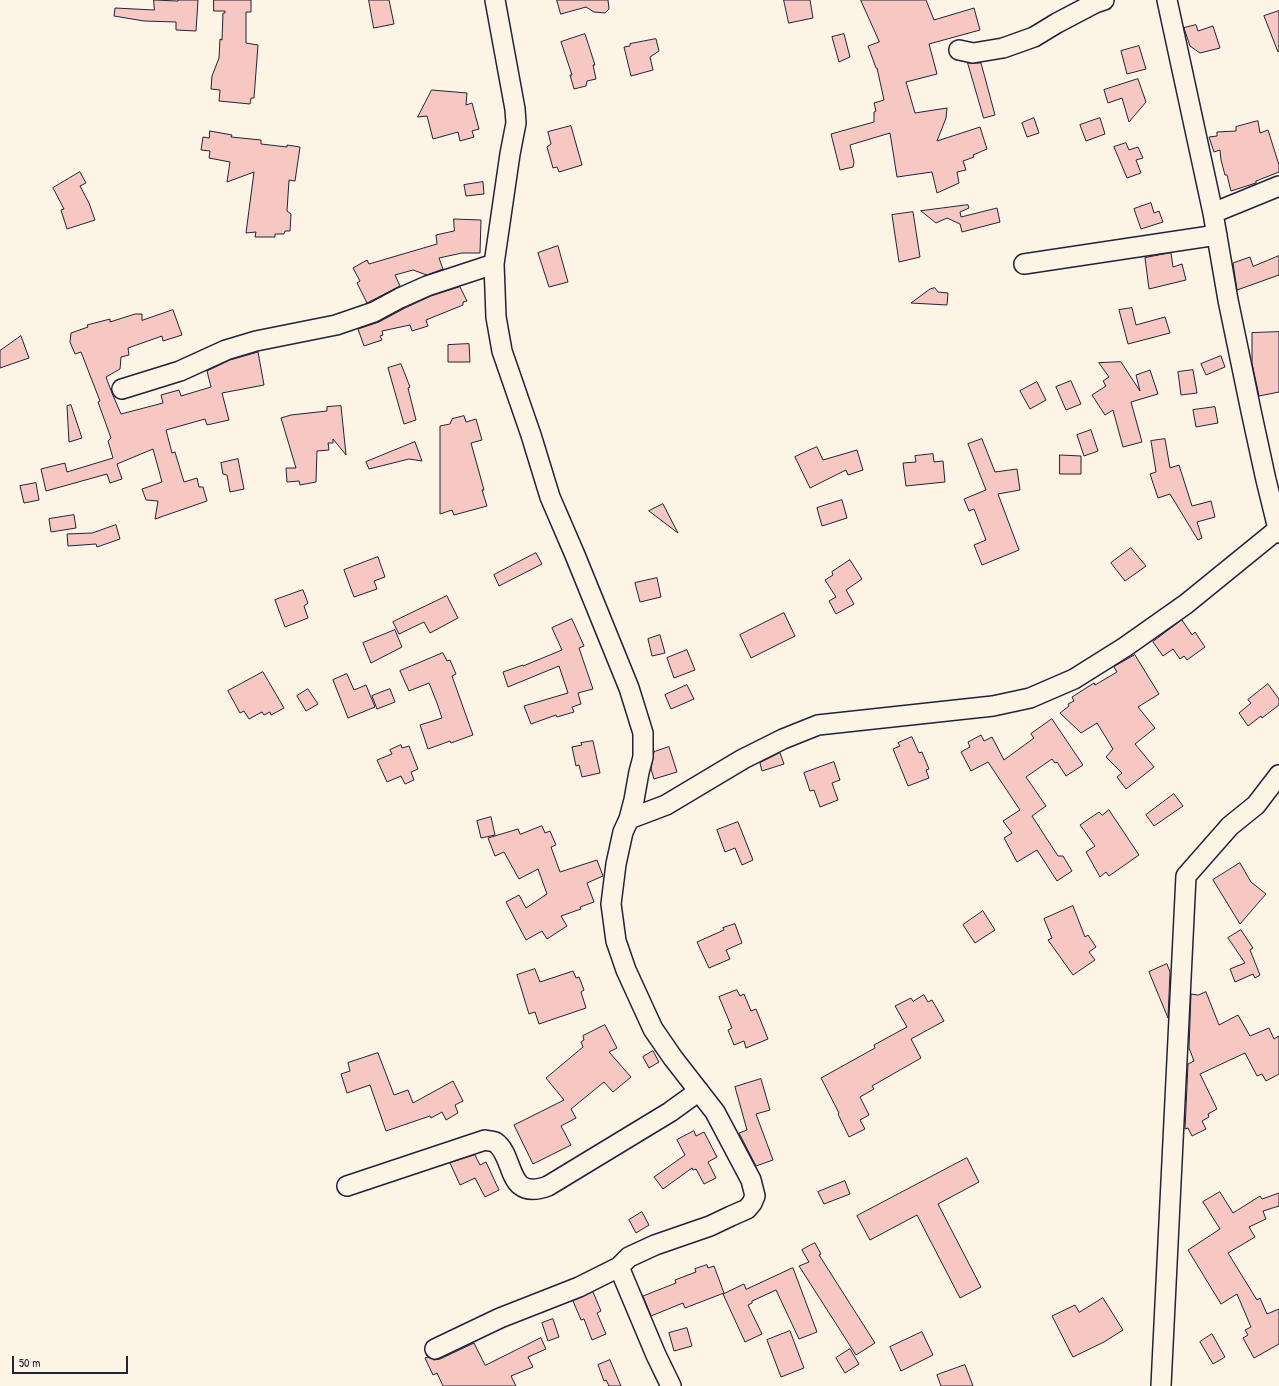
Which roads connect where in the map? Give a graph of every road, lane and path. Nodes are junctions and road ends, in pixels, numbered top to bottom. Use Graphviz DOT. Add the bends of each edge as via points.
graph roads {
  1 [pos="495,0"];
  2 [pos="1104,0"];
  3 [pos="1167,0"];
  4 [pos="959,50"];
  5 [pos="1279,186"];
  6 [pos="1213,213"];
  7 [pos="1217,235"];
  8 [pos="494,264"];
  9 [pos="1024,264"];
  10 [pos="122,389"];
  11 [pos="1278,531"];
  12 [pos="1279,776"];
  13 [pos="629,819"];
  14 [pos="699,1091"];
  15 [pos="347,1186"];
  16 [pos="619,1267"];
  17 [pos="435,1349"];
  18 [pos="671,1386"];
  19 [pos="1161,1386"];
  1 -- 8 [label="street" via="516,109 516,122"];
  2 -- 4 [label="street" via="1034,37 1003,48 974,53"];
  3 -- 6 [label="street"];
  5 -- 6 [label="street"];
  6 -- 7 [label="street"];
  7 -- 9 [label="street"];
  7 -- 11 [label="street" via="1251,411"];
  8 -- 10 [label="street" via="427,286 374,312 336,325 256,341 226,350 180,371"];
  8 -- 13 [label="street" via="496,317 502,351 550,497 626,682 643,733 643,757"];
  11 -- 13 [label="street" via="1186,604 1125,647 1074,678 1030,698 993,706 818,726 783,739 743,759 666,806"];
  12 -- 19 [label="street" via="1256,805 1230,826 1186,876"];
  13 -- 14 [label="street" via="616,864 611,904 616,940 626,970 653,1029"];
  14 -- 15 [label="street" via="670,1112 538,1190 518,1184 502,1151 494,1142 485,1140"];
  14 -- 16 [label="street" via="715,1112 751,1180 755,1196 752,1203 747,1209 710,1226 629,1257"];
  16 -- 17 [label="street"];
  16 -- 18 [label="street"];
}
